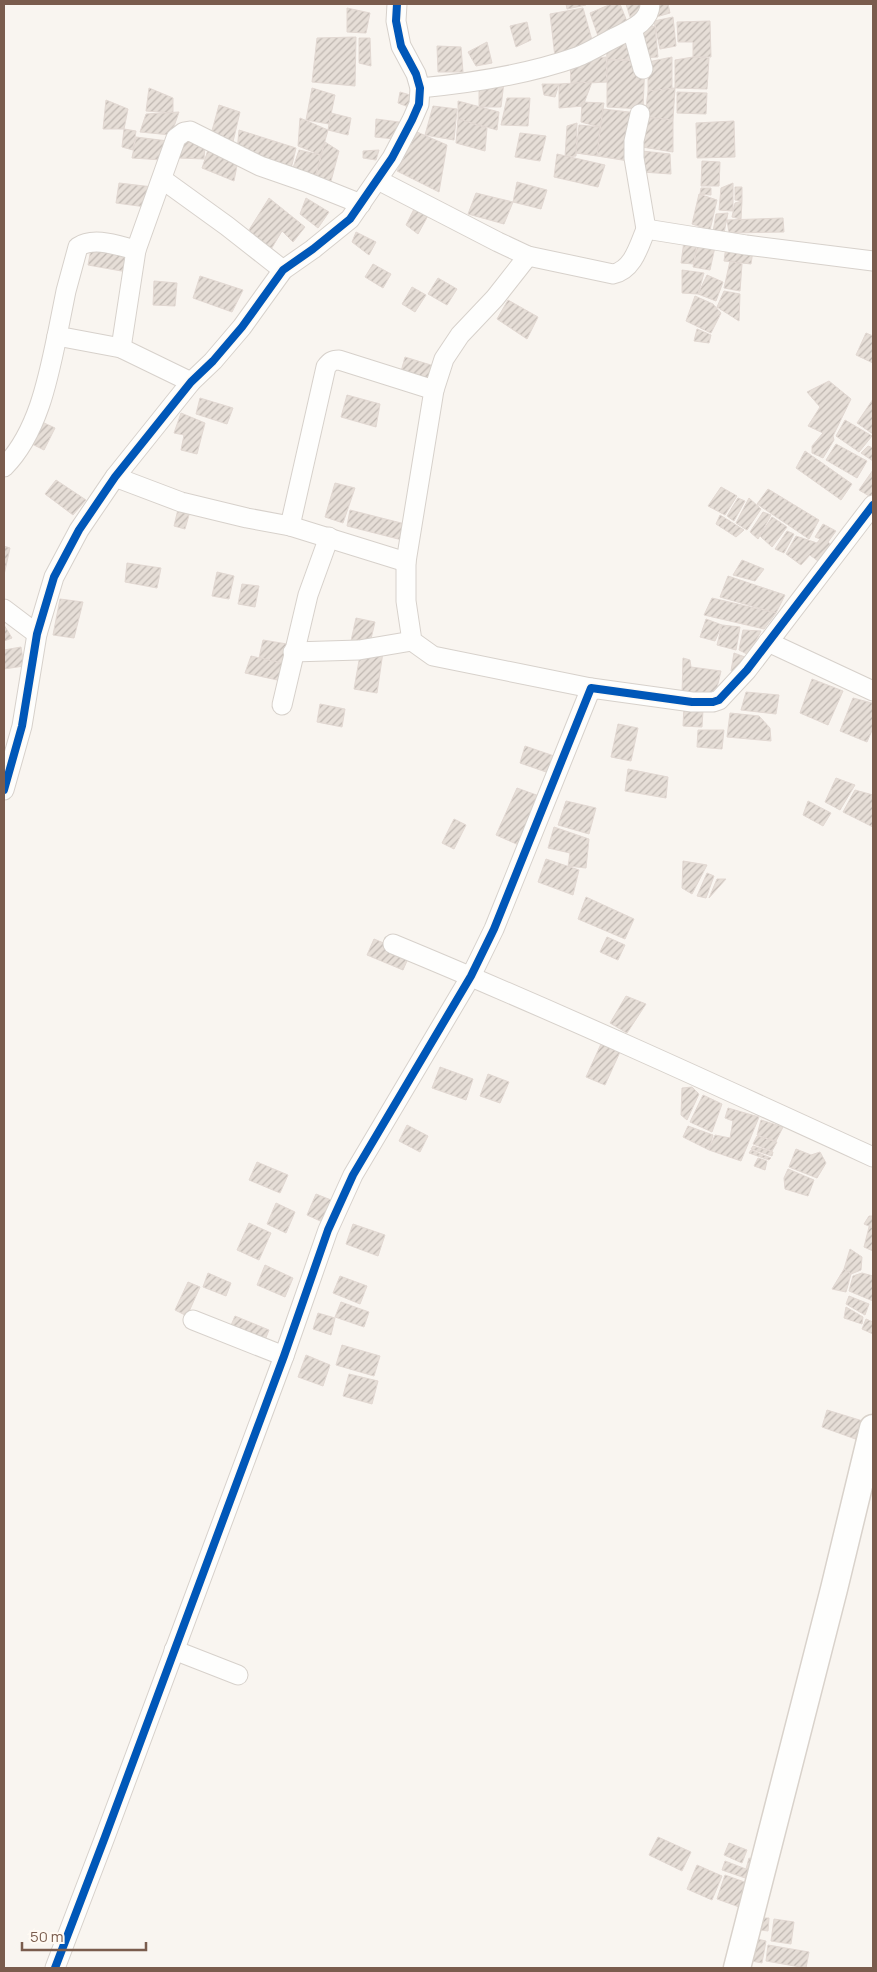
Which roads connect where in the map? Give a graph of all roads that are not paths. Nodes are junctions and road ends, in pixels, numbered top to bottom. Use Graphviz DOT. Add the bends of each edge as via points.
graph roads {
  1 [pos="397,4"];
  2 [pos="650,4"];
  3 [pos="632,29"];
  4 [pos="643,69"];
  5 [pos="420,88"];
  6 [pos="640,114"];
  7 [pos="162,179"];
  8 [pos="378,180"];
  9 [pos="361,204"];
  10 [pos="646,228"];
  11 [pos="136,250"];
  12 [pos="528,256"];
  13 [pos="873,261"];
  14 [pos="283,270"];
  15 [pos="58,336"];
  16 [pos="121,348"];
  17 [pos="191,382"];
  18 [pos="434,390"];
  19 [pos="4,467"];
  20 [pos="115,476"];
  21 [pos="873,504"];
  22 [pos="290,526"];
  23 [pos="329,537"];
  24 [pos="406,562"];
  25 [pos="4,609"];
  26 [pos="37,634"];
  27 [pos="412,641"];
  28 [pos="768,642"];
  29 [pos="293,652"];
  30 [pos="591,688"];
  31 [pos="873,691"];
  32 [pos="282,705"];
  33 [pos="4,790"];
  34 [pos="393,944"];
  35 [pos="471,976"];
  36 [pos="873,1157"];
  37 [pos="193,1320"];
  38 [pos="284,1356"];
  39 [pos="873,1428"];
  40 [pos="174,1650"];
  41 [pos="238,1675"];
  42 [pos="55,1968"];
  43 [pos="737,1968"];
  1 -- 5 [label="street" via="396,21 401,46"];
  2 -- 3 [label="street" via="646,19"];
  3 -- 4 [label="street"];
  3 -- 5 [label="street" via="578,56 521,74"];
  5 -- 8 [label="street" via="415,115"];
  6 -- 10 [label="street" via="634,158"];
  7 -- 9 [label="street" via="176,138 190,131 260,166"];
  7 -- 11 [label="street"];
  7 -- 14 [label="street"];
  8 -- 9 [label="street"];
  8 -- 12 [label="street"];
  9 -- 14 [label="street" via="337,230"];
  10 -- 12 [label="street" via="630,264 613,274"];
  10 -- 13 [label="street"];
  11 -- 15 [label="street" via="104,243 84,243 78,247"];
  11 -- 16 [label="street"];
  12 -- 18 [label="street" via="460,335 444,359"];
  14 -- 17 [label="street" via="242,327 213,362"];
  15 -- 16 [label="street"];
  15 -- 19 [label="street" via="47,383 30,425 14,456"];
  16 -- 17 [label="street"];
  17 -- 20 [label="street"];
  18 -- 22 [label="street" via="339,360 330,363 326,368"];
  18 -- 24 [label="street"];
  20 -- 22 [label="street" via="181,502"];
  20 -- 26 [label="street" via="79,530 54,578"];
  21 -- 28 [label="street"];
  22 -- 23 [label="street"];
  23 -- 24 [label="street"];
  23 -- 29 [label="street" via="308,595"];
  24 -- 27 [label="street" via="406,601"];
  25 -- 26 [label="street"];
  26 -- 33 [label="street" via="22,726"];
  27 -- 29 [label="street" via="359,650"];
  27 -- 30 [label="street" via="433,656"];
  28 -- 30 [label="street" via="747,670 719,700 713,702"];
  28 -- 31 [label="street"];
  29 -- 32 [label="street"];
  30 -- 35 [label="street" via="494,929"];
  34 -- 35 [label="street"];
  35 -- 36 [label="street"];
  35 -- 38 [label="street" via="353,1175 328,1230"];
  37 -- 38 [label="street"];
  38 -- 40 [label="street"];
  39 -- 43 [label="street"];
  40 -- 41 [label="street"];
  40 -- 42 [label="street"];
}
